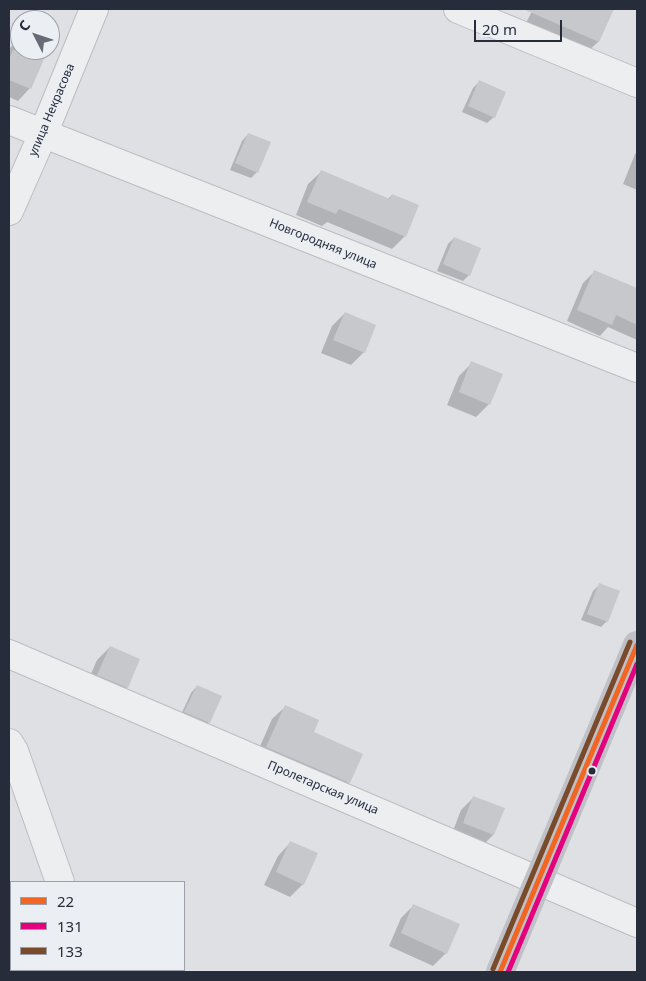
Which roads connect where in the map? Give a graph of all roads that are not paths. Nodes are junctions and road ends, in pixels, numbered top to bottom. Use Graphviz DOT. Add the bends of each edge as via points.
graph roads {
  1 [pos="94,9"];
  2 [pos="458,9"];
  3 [pos="637,84"];
  4 [pos="9,120"];
  5 [pos="43,134"];
  6 [pos="9,211"];
  7 [pos="637,368"];
  8 [pos="637,645"];
  9 [pos="9,654"];
  10 [pos="9,743"];
  11 [pos="540,880"];
  12 [pos="60,881"];
  13 [pos="637,923"];
  14 [pos="500,972"];
  1 -- 5 [label="street, улица Некрасова"];
  2 -- 3 [label="street"];
  4 -- 5 [label="street, Новгородняя улица"];
  5 -- 6 [label="street, улица Некрасова"];
  5 -- 7 [label="street, Новгородняя улица"];
  8 -- 11 [label="main road"];
  9 -- 11 [label="street, Пролетарская улица"];
  10 -- 12 [label="street"];
  11 -- 13 [label="street, Пролетарская улица"];
  11 -- 14 [label="main road"];
}
